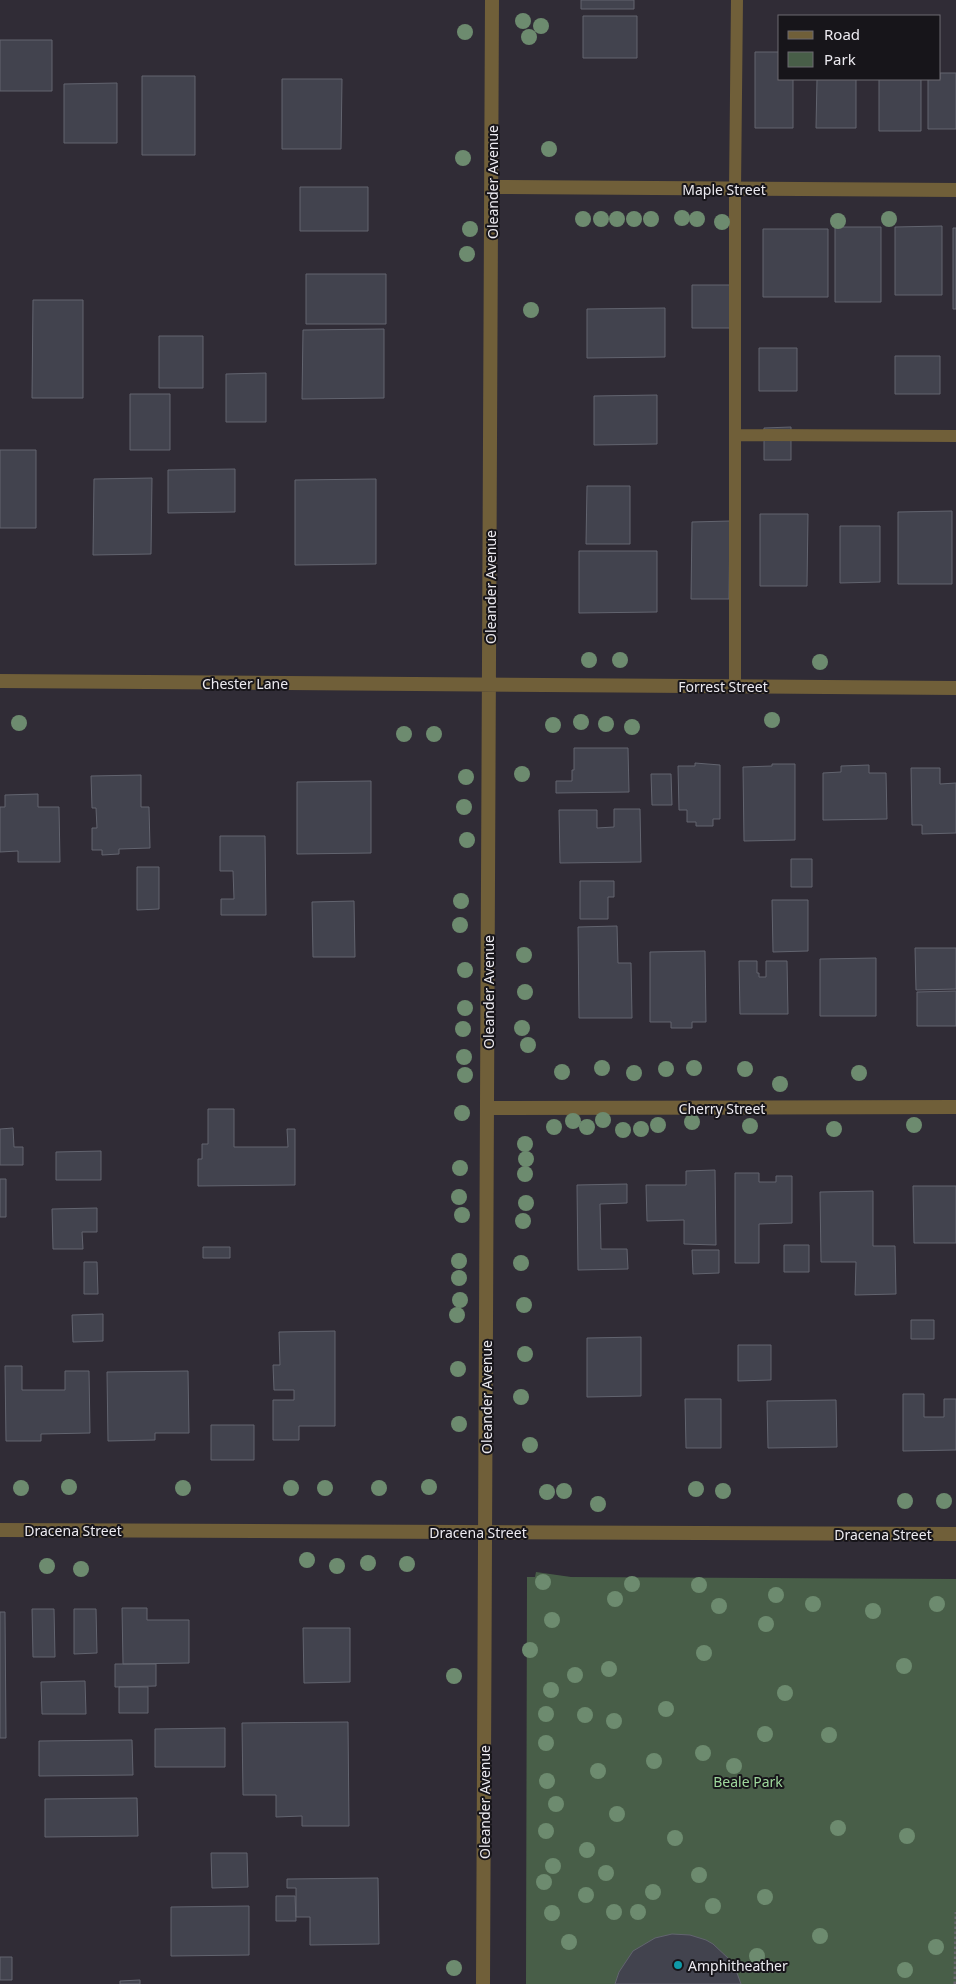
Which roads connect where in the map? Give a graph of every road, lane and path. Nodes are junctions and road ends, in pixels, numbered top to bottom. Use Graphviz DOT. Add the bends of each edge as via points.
graph roads {
  1 [pos="492,0"];
  2 [pos="737,0"];
  3 [pos="492,187"];
  4 [pos="735,189"];
  5 [pos="956,190"];
  6 [pos="735,435"];
  7 [pos="956,436"];
  8 [pos="0,681"];
  9 [pos="489,685"];
  10 [pos="735,686"];
  11 [pos="956,688"];
  12 [pos="956,1107"];
  13 [pos="487,1108"];
  14 [pos="0,1530"];
  15 [pos="485,1532"];
  16 [pos="956,1534"];
  17 [pos="956,1912"];
  18 [pos="483,1984"];
  19 [pos="955,1984"];
  1 -- 3 [label="street, Oleander Avenue"];
  2 -- 4 [label="lane"];
  3 -- 4 [label="street, Maple Street"];
  3 -- 9 [label="street, Oleander Avenue"];
  4 -- 5 [label="street, Maple Street"];
  4 -- 6 [label="lane"];
  6 -- 7 [label="lane"];
  6 -- 10 [label="lane"];
  8 -- 9 [label="street, Chester Lane"];
  9 -- 10 [label="street, Forrest Street"];
  9 -- 13 [label="street, Oleander Avenue"];
  10 -- 11 [label="street, Forrest Street"];
  12 -- 13 [label="street, Cherry Street"];
  13 -- 15 [label="street, Oleander Avenue"];
  14 -- 15 [label="street, Dracena Street"];
  15 -- 16 [label="street, Dracena Street"];
  15 -- 18 [label="street, Oleander Avenue"];
  17 -- 19 [label="path"];
}
